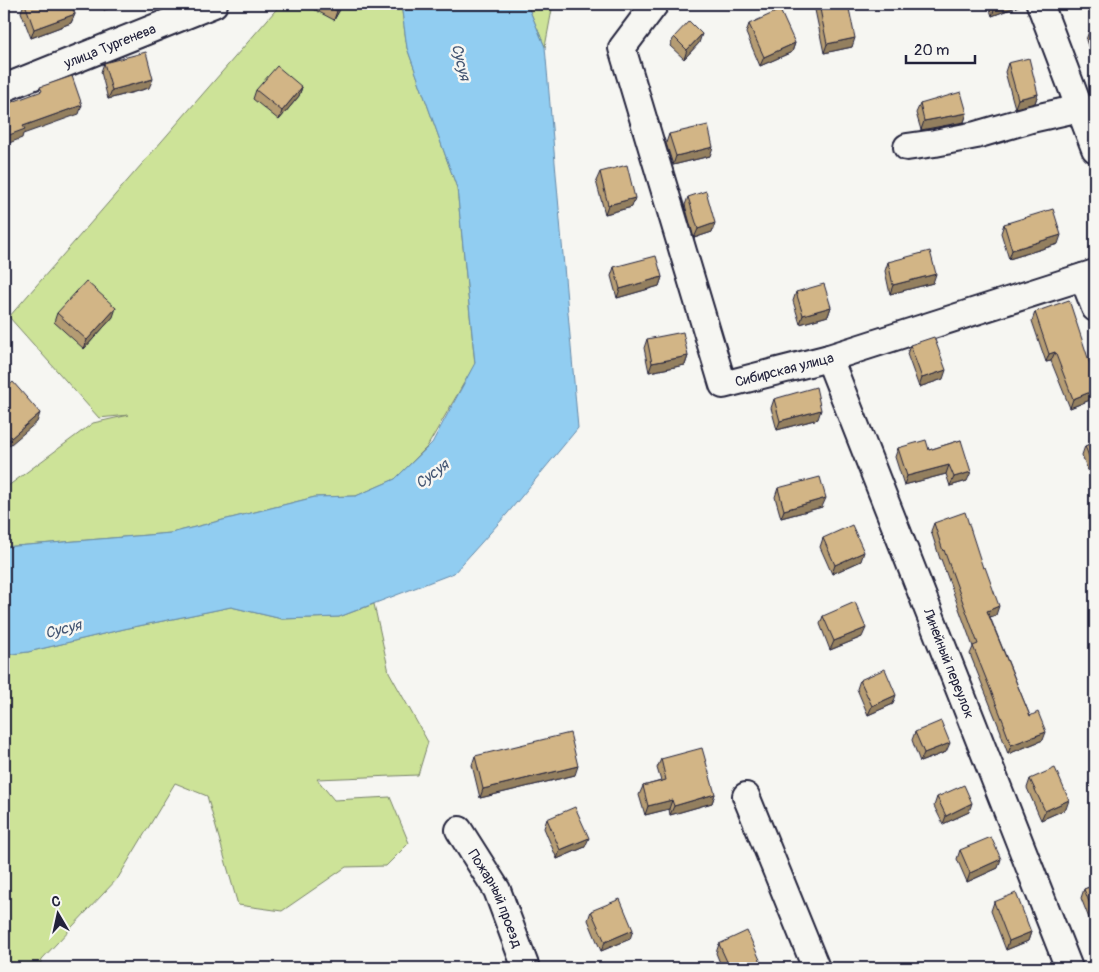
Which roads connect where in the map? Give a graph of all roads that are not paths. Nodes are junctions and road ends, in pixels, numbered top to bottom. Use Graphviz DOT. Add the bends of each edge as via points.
graph roads {
  1 [pos="214,4"];
  2 [pos="655,4"];
  3 [pos="1040,4"];
  4 [pos="4,88"];
  5 [pos="1080,108"];
  6 [pos="907,147"];
  7 [pos="1095,149"];
  8 [pos="1089,275"];
  9 [pos="1095,308"];
  10 [pos="829,358"];
  11 [pos="746,796"];
  12 [pos="460,830"];
  13 [pos="526,968"];
  14 [pos="816,968"];
  15 [pos="1069,968"];
  1 -- 4 [label="street, улица Тургенева"];
  2 -- 10 [label="street, Сибирская улица" via="622,48 723,386"];
  3 -- 5 [label="street"];
  5 -- 6 [label="street" via="976,135"];
  5 -- 7 [label="street"];
  8 -- 9 [label="street"];
  8 -- 10 [label="street, Сибирская улица"];
  10 -- 15 [label="street, Линейный переулок"];
  11 -- 14 [label="street"];
  12 -- 13 [label="street, Пожарный проезд" via="497,890"];
}
